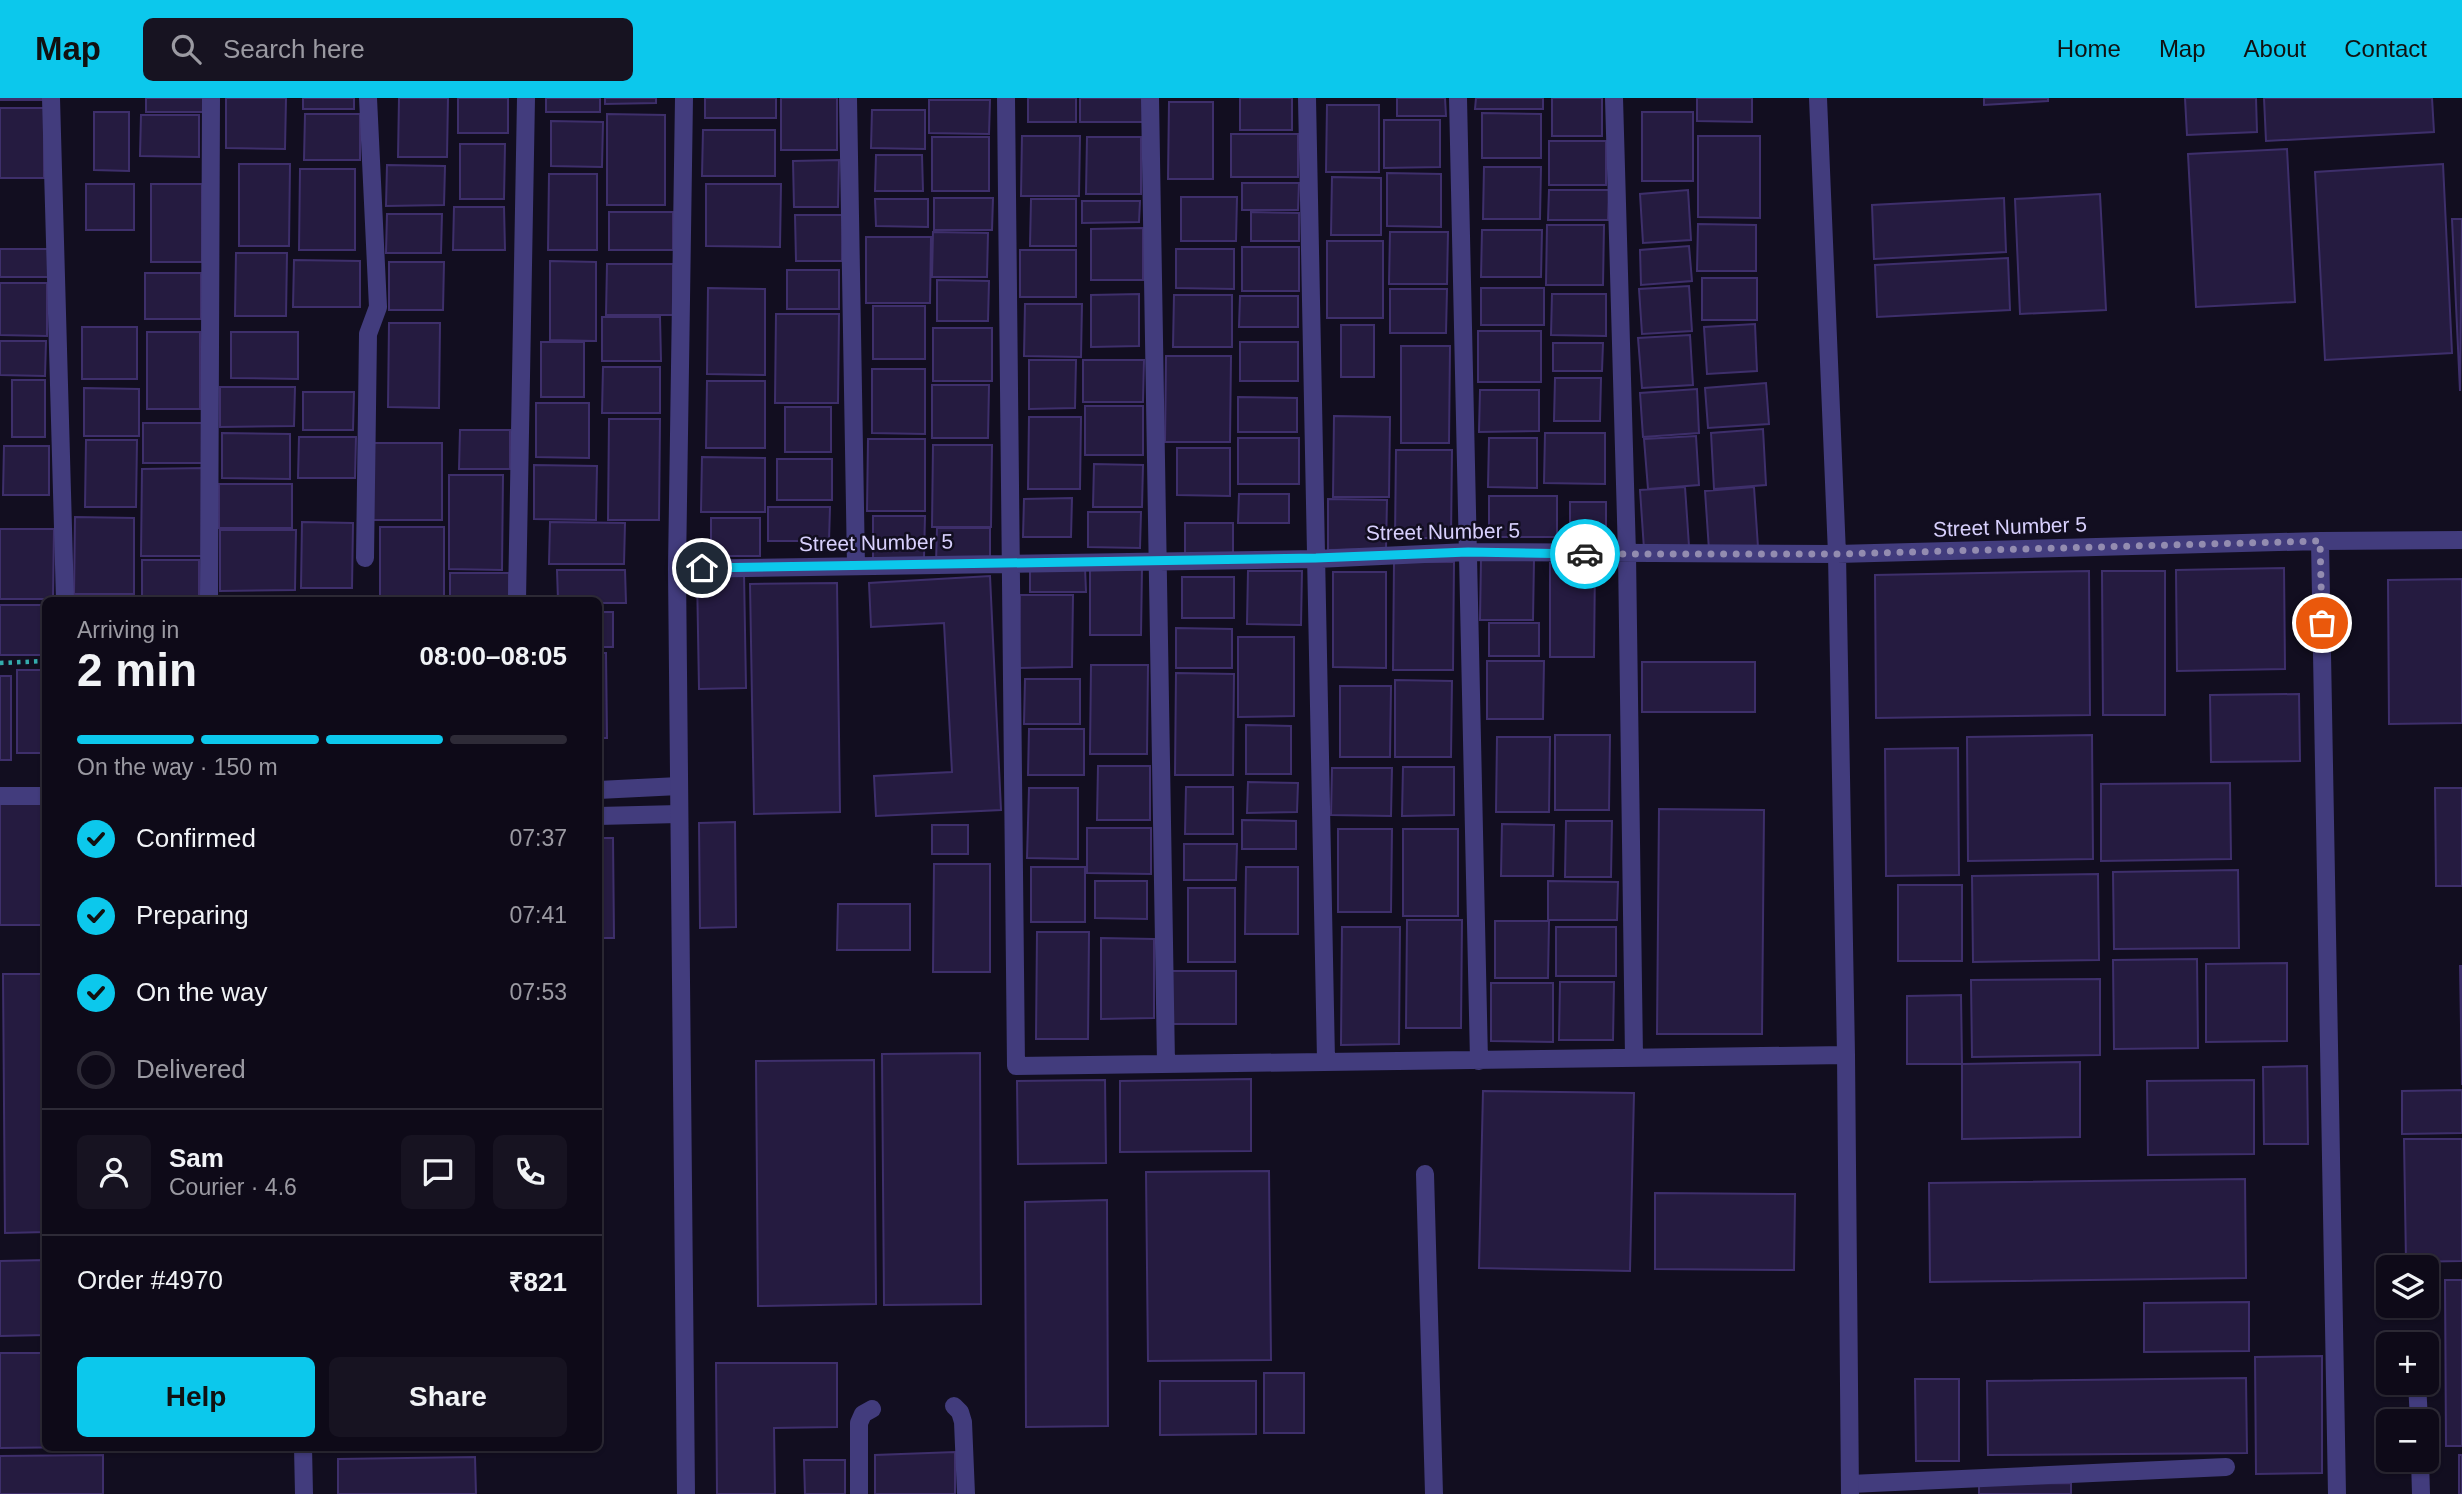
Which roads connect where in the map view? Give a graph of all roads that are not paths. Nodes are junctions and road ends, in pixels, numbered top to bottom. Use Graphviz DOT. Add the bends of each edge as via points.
graph roads {
  1 [pos="51,98"];
  2 [pos="211,98"];
  3 [pos="368,98"];
  4 [pos="526,98"];
  5 [pos="684,98"];
  6 [pos="848,98"];
  7 [pos="1006,98"];
  8 [pos="1150,98"];
  9 [pos="1307,98"];
  10 [pos="1458,98"];
  11 [pos="1614,98"];
  12 [pos="1818,98"];
  13 [pos="2462,540"];
  14 [pos="2320,541"];
  15 [pos="1468,552"];
  16 [pos="1627,554"];
  17 [pos="1837,554"];
  18 [pos="365,558"];
  19 [pos="1316,558"];
  20 [pos="1158,561"];
  21 [pos="1011,564"];
  22 [pos="856,566"];
  23 [pos="677,569"];
  24 [pos="65,597"];
  25 [pos="209,597"];
  26 [pos="517,597"];
  27 [pos="679,786"];
  28 [pos="602,790"];
  29 [pos="0,796"];
  30 [pos="42,796"];
  31 [pos="679,814"];
  32 [pos="602,816"];
  33 [pos="1846,1055"];
  34 [pos="1633,1056"];
  35 [pos="1326,1060"];
  36 [pos="1479,1061"];
  37 [pos="1166,1063"];
  38 [pos="1425,1174"];
  39 [pos="954,1406"];
  40 [pos="872,1409"];
  41 [pos="303,1451"];
  42 [pos="2226,1467"];
  43 [pos="2420,1472"];
  44 [pos="1850,1489"];
  45 [pos="304,1494"];
  46 [pos="686,1494"];
  47 [pos="859,1494"];
  48 [pos="967,1494"];
  49 [pos="1434,1494"];
  50 [pos="2337,1494"];
  51 [pos="2421,1494"];
  1 -- 24 [label="street"];
  2 -- 25 [label="street"];
  3 -- 18 [label="street" via="378,307 368,334"];
  4 -- 26 [label="street"];
  5 -- 23 [label="street"];
  6 -- 22 [label="street"];
  7 -- 21 [label="street"];
  8 -- 20 [label="street"];
  9 -- 19 [label="street"];
  10 -- 15 [label="street"];
  11 -- 16 [label="street"];
  12 -- 17 [label="street"];
  13 -- 14 [label="street, Street Number 5"];
  14 -- 17 [label="street, Street Number 5"];
  14 -- 50 [label="street"];
  15 -- 16 [label="street, Street Number 5"];
  15 -- 19 [label="street, Street Number 5"];
  15 -- 36 [label="street"];
  16 -- 17 [label="street, Street Number 5"];
  16 -- 34 [label="street"];
  17 -- 33 [label="street"];
  19 -- 20 [label="street, Street Number 5"];
  19 -- 35 [label="street"];
  20 -- 21 [label="street, Street Number 5"];
  20 -- 37 [label="street"];
  21 -- 22 [label="street, Street Number 5"];
  21 -- 37 [label="street" via="1017,1066"];
  22 -- 23 [label="street, Street Number 5"];
  23 -- 27 [label="street"];
  27 -- 28 [label="street"];
  27 -- 31 [label="street"];
  29 -- 30 [label="street"];
  31 -- 32 [label="street"];
  31 -- 46 [label="street"];
  33 -- 34 [label="street"];
  33 -- 44 [label="street"];
  34 -- 36 [label="street"];
  35 -- 36 [label="street"];
  35 -- 37 [label="street"];
  38 -- 49 [label="street"];
  39 -- 48 [label="street" via="963,1422"];
  40 -- 47 [label="street" via="859,1423"];
  41 -- 45 [label="street"];
  42 -- 44 [label="street"];
  43 -- 51 [label="street"];
}
